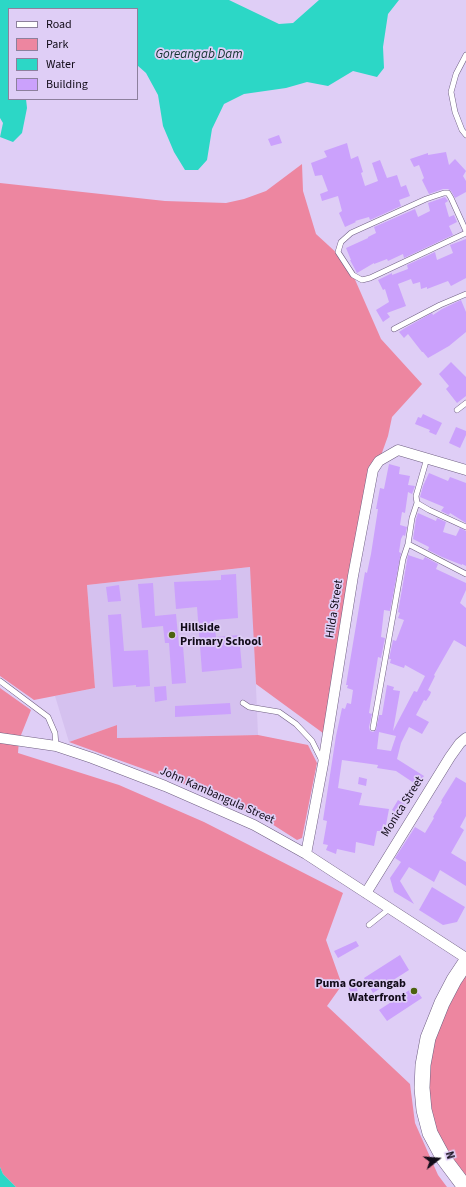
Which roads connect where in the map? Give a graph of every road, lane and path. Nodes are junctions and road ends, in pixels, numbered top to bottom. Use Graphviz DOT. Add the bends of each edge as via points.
graph roads {
  1 [pos="466,55"];
  2 [pos="466,135"];
  3 [pos="466,232"];
  4 [pos="466,294"];
  5 [pos="394,329"];
  6 [pos="466,403"];
  7 [pos="457,410"];
  8 [pos="427,458"];
  9 [pos="466,470"];
  10 [pos="417,503"];
  11 [pos="466,527"];
  12 [pos="408,544"];
  13 [pos="466,574"];
  14 [pos="0,681"];
  15 [pos="243,703"];
  16 [pos="373,728"];
  17 [pos="0,738"];
  18 [pos="466,738"];
  19 [pos="56,746"];
  20 [pos="323,764"];
  21 [pos="306,854"];
  22 [pos="366,893"];
  23 [pos="389,909"];
  24 [pos="369,925"];
  25 [pos="466,958"];
  26 [pos="466,962"];
  27 [pos="465,1187"];
  1 -- 2 [label="lane" via="450,92 455,112"];
  3 -- 3 [label="lane" via="362,280 353,275 338,252 340,242 351,233 444,193 448,193 451,198"];
  4 -- 5 [label="lane"];
  6 -- 7 [label="lane"];
  8 -- 9 [label="street, Hilda Street"];
  8 -- 10 [label="lane" via="416,496"];
  8 -- 20 [label="street, Hilda Street" via="398,450 379,461 373,470"];
  10 -- 11 [label="lane"];
  10 -- 12 [label="lane"];
  12 -- 13 [label="lane"];
  12 -- 16 [label="lane" via="403,559"];
  14 -- 19 [label="lane" via="48,717 55,732"];
  15 -- 20 [label="lane" via="249,708 279,712 296,724 312,741"];
  17 -- 19 [label="street, John Kambangula Street"];
  18 -- 22 [label="street, Monica Street" via="450,757"];
  19 -- 21 [label="street, John Kambangula Street" via="207,804 254,825"];
  20 -- 21 [label="street, Hilda Street"];
  21 -- 22 [label="street, John Kambangula Street"];
  22 -- 23 [label="street, John Kambangula Street"];
  23 -- 24 [label="lane"];
  23 -- 25 [label="street, John Kambangula Street"];
  26 -- 27 [label="street" via="448,991 428,1038 422,1088 430,1133 444,1159"];
}
